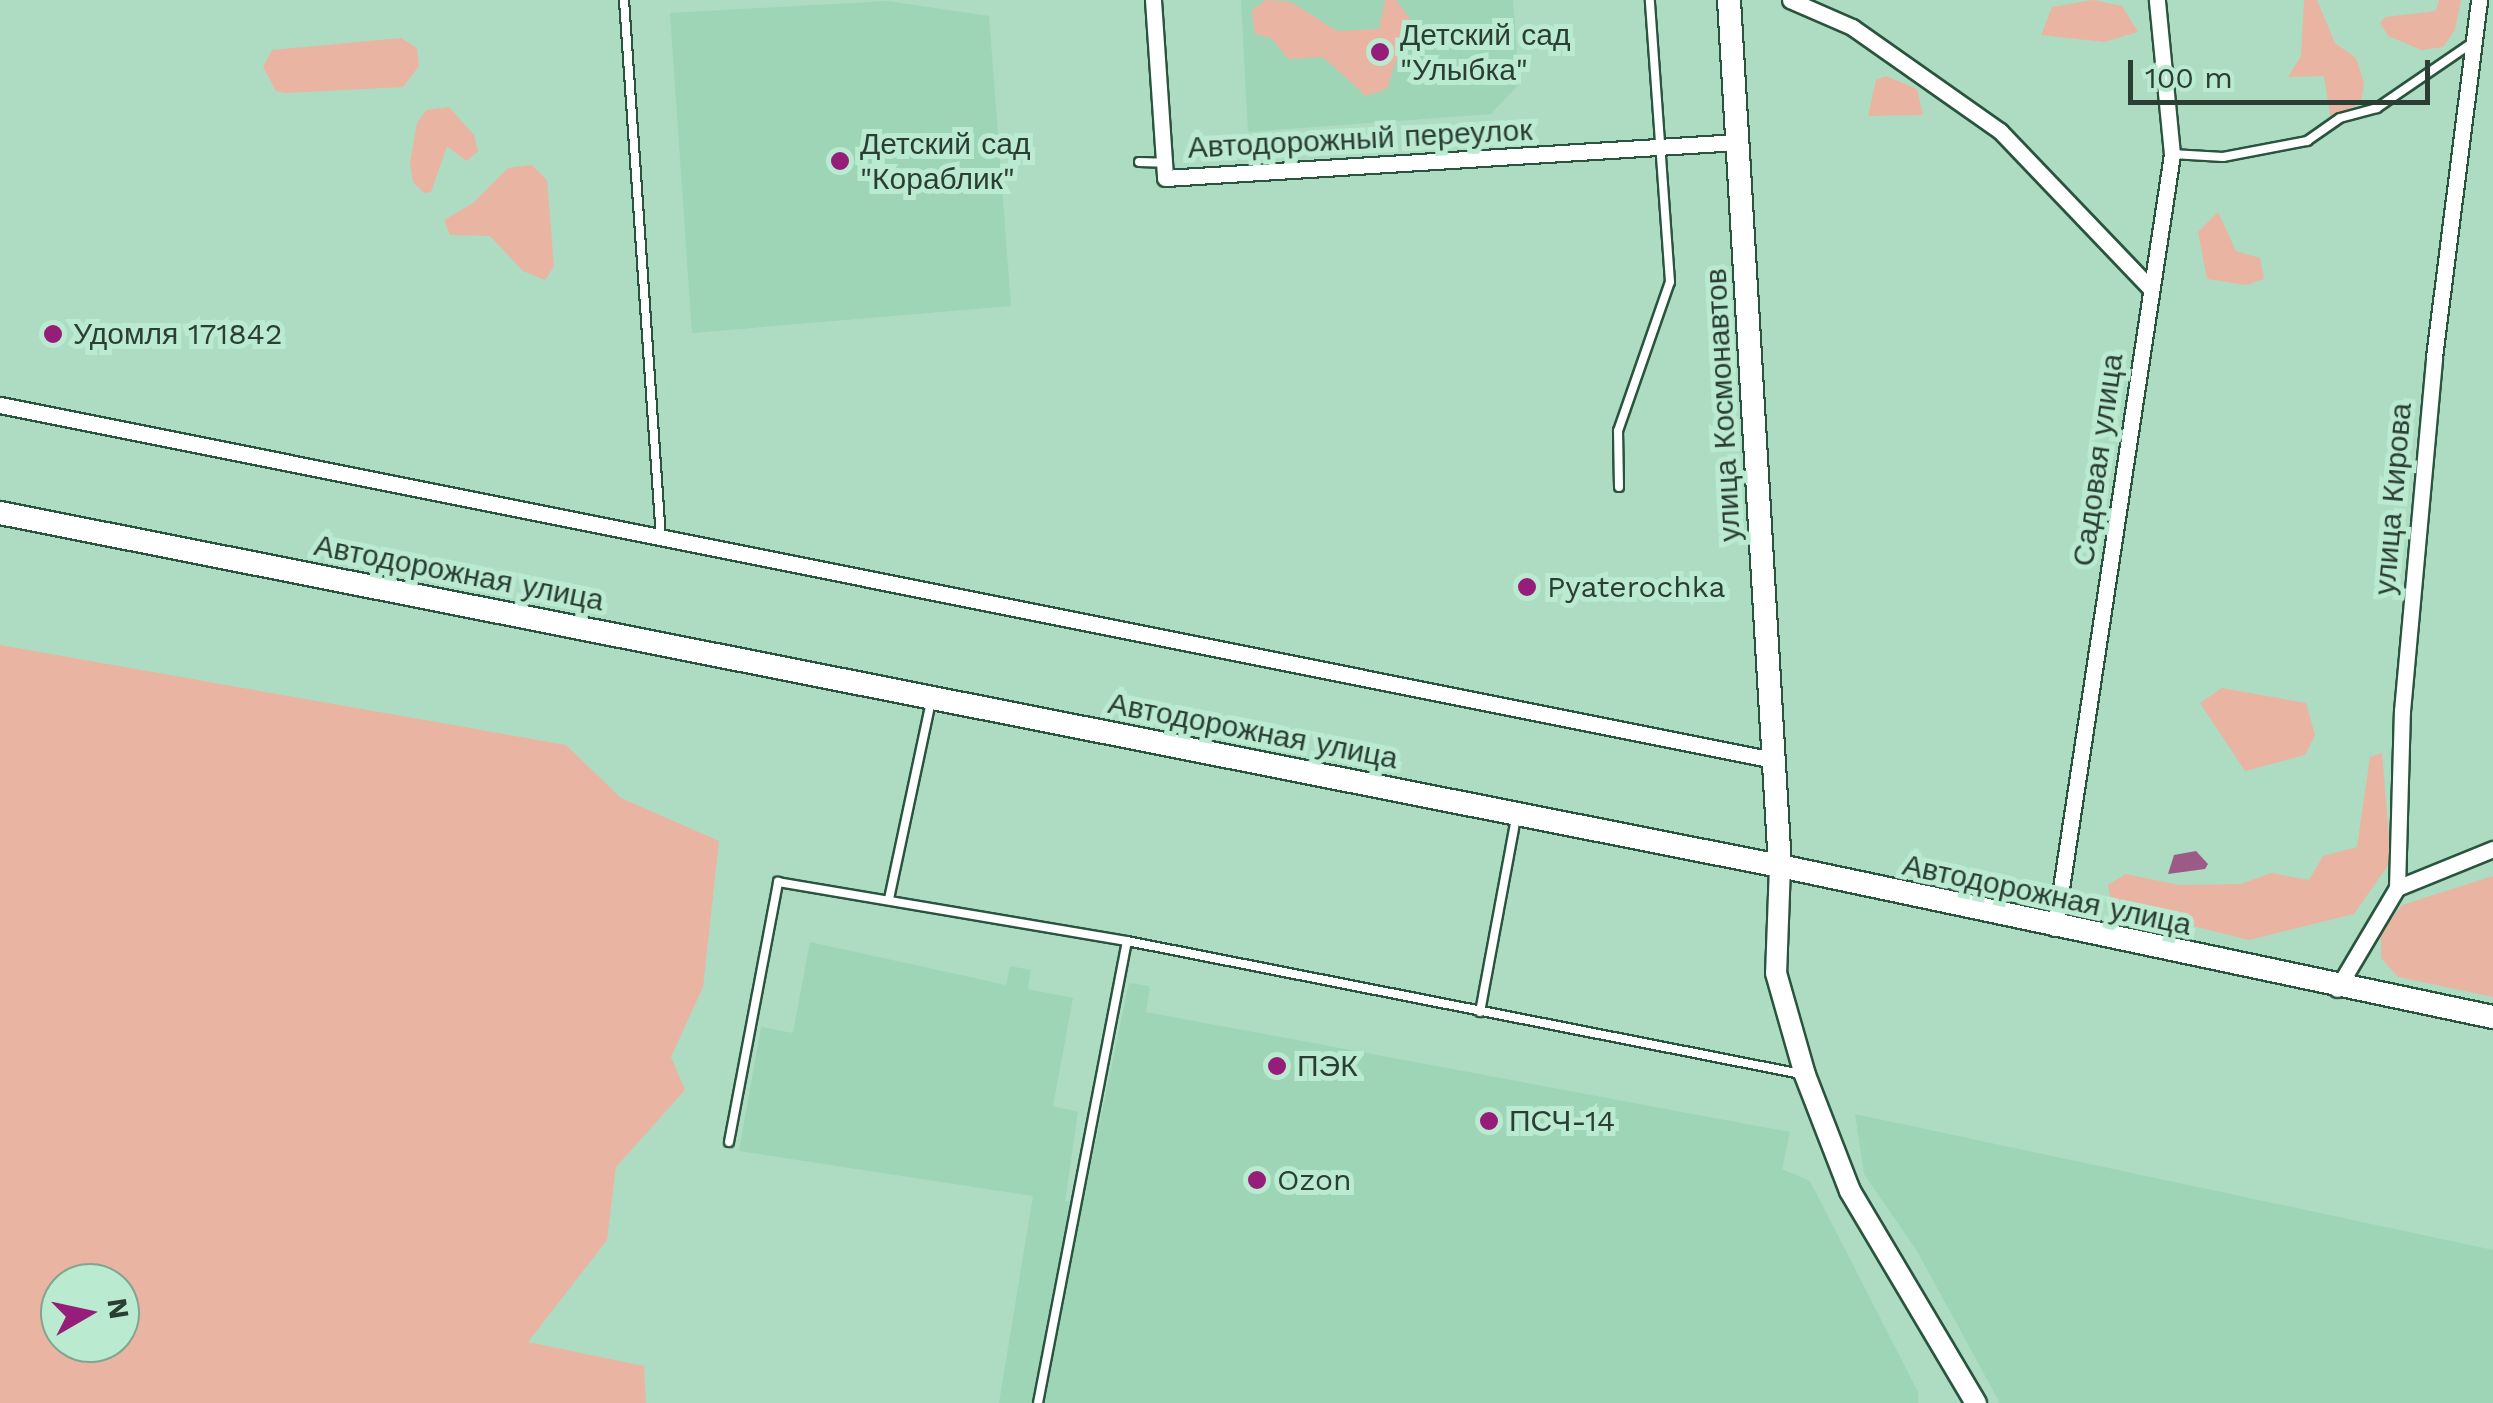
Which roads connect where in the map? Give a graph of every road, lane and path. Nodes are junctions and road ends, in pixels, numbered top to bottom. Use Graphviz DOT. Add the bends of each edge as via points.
graph roads {
  1 [pos="624,0"];
  2 [pos="1153,0"];
  3 [pos="1650,0"];
  4 [pos="1729,0"];
  5 [pos="1790,0"];
  6 [pos="2157,0"];
  7 [pos="2479,0"];
  8 [pos="2474,42"];
  9 [pos="1737,142"];
  10 [pos="1661,147"];
  11 [pos="2172,154"];
  12 [pos="1139,162"];
  13 [pos="1164,163"];
  14 [pos="2150,288"];
  15 [pos="0,406"];
  16 [pos="1620,487"];
  17 [pos="0,514"];
  18 [pos="661,542"];
  19 [pos="932,697"];
  20 [pos="1773,760"];
  21 [pos="1517,814"];
  22 [pos="2493,849"];
  23 [pos="1780,866"];
  24 [pos="2398,888"];
  25 [pos="889,899"];
  26 [pos="2055,928"];
  27 [pos="1127,940"];
  28 [pos="2336,989"];
  29 [pos="1480,1012"];
  30 [pos="2493,1017"];
  31 [pos="1806,1075"];
  32 [pos="729,1142"];
  33 [pos="1038,1403"];
  34 [pos="1976,1403"];
  1 -- 18 [label="lane"];
  2 -- 13 [label="street, Автодорожный переулок"];
  3 -- 10 [label="lane"];
  4 -- 9 [label="main road, улица Космонавтов"];
  5 -- 14 [label="street" via="1852,27 2000,131"];
  6 -- 11 [label="street, Садовая улица"];
  7 -- 8 [label="street, улица Кирова"];
  8 -- 11 [label="lane" via="2377,108 2340,118 2307,140 2223,157"];
  8 -- 24 [label="street, улица Кирова" via="2409,632"];
  9 -- 10 [label="street, Автодорожный переулок"];
  9 -- 20 [label="main road, улица Космонавтов"];
  10 -- 13 [label="street, Автодорожный переулок" via="1165,178"];
  10 -- 16 [label="lane" via="1670,282 1618,431"];
  11 -- 14 [label="street, Садовая улица"];
  12 -- 13 [label="lane"];
  14 -- 26 [label="street, Садовая улица"];
  15 -- 18 [label="street" via="469,496"];
  17 -- 19 [label="main road, Автодорожная улица"];
  18 -- 20 [label="street"];
  19 -- 21 [label="main road, Автодорожная улица"];
  19 -- 25 [label="lane"];
  20 -- 23 [label="main road, улица Космонавтов"];
  21 -- 23 [label="main road, Автодорожная улица"];
  21 -- 29 [label="lane"];
  22 -- 24 [label="street"];
  23 -- 26 [label="main road, Автодорожная улица"];
  23 -- 31 [label="street" via="1776,972"];
  24 -- 28 [label="street, улица Кирова"];
  25 -- 27 [label="lane"];
  25 -- 32 [label="lane" via="778,882"];
  26 -- 28 [label="main road, Автодорожная улица"];
  27 -- 29 [label="lane"];
  27 -- 33 [label="lane"];
  28 -- 30 [label="main road, Автодорожная улица"];
  29 -- 31 [label="lane"];
  31 -- 34 [label="street" via="1850,1191"];
}
